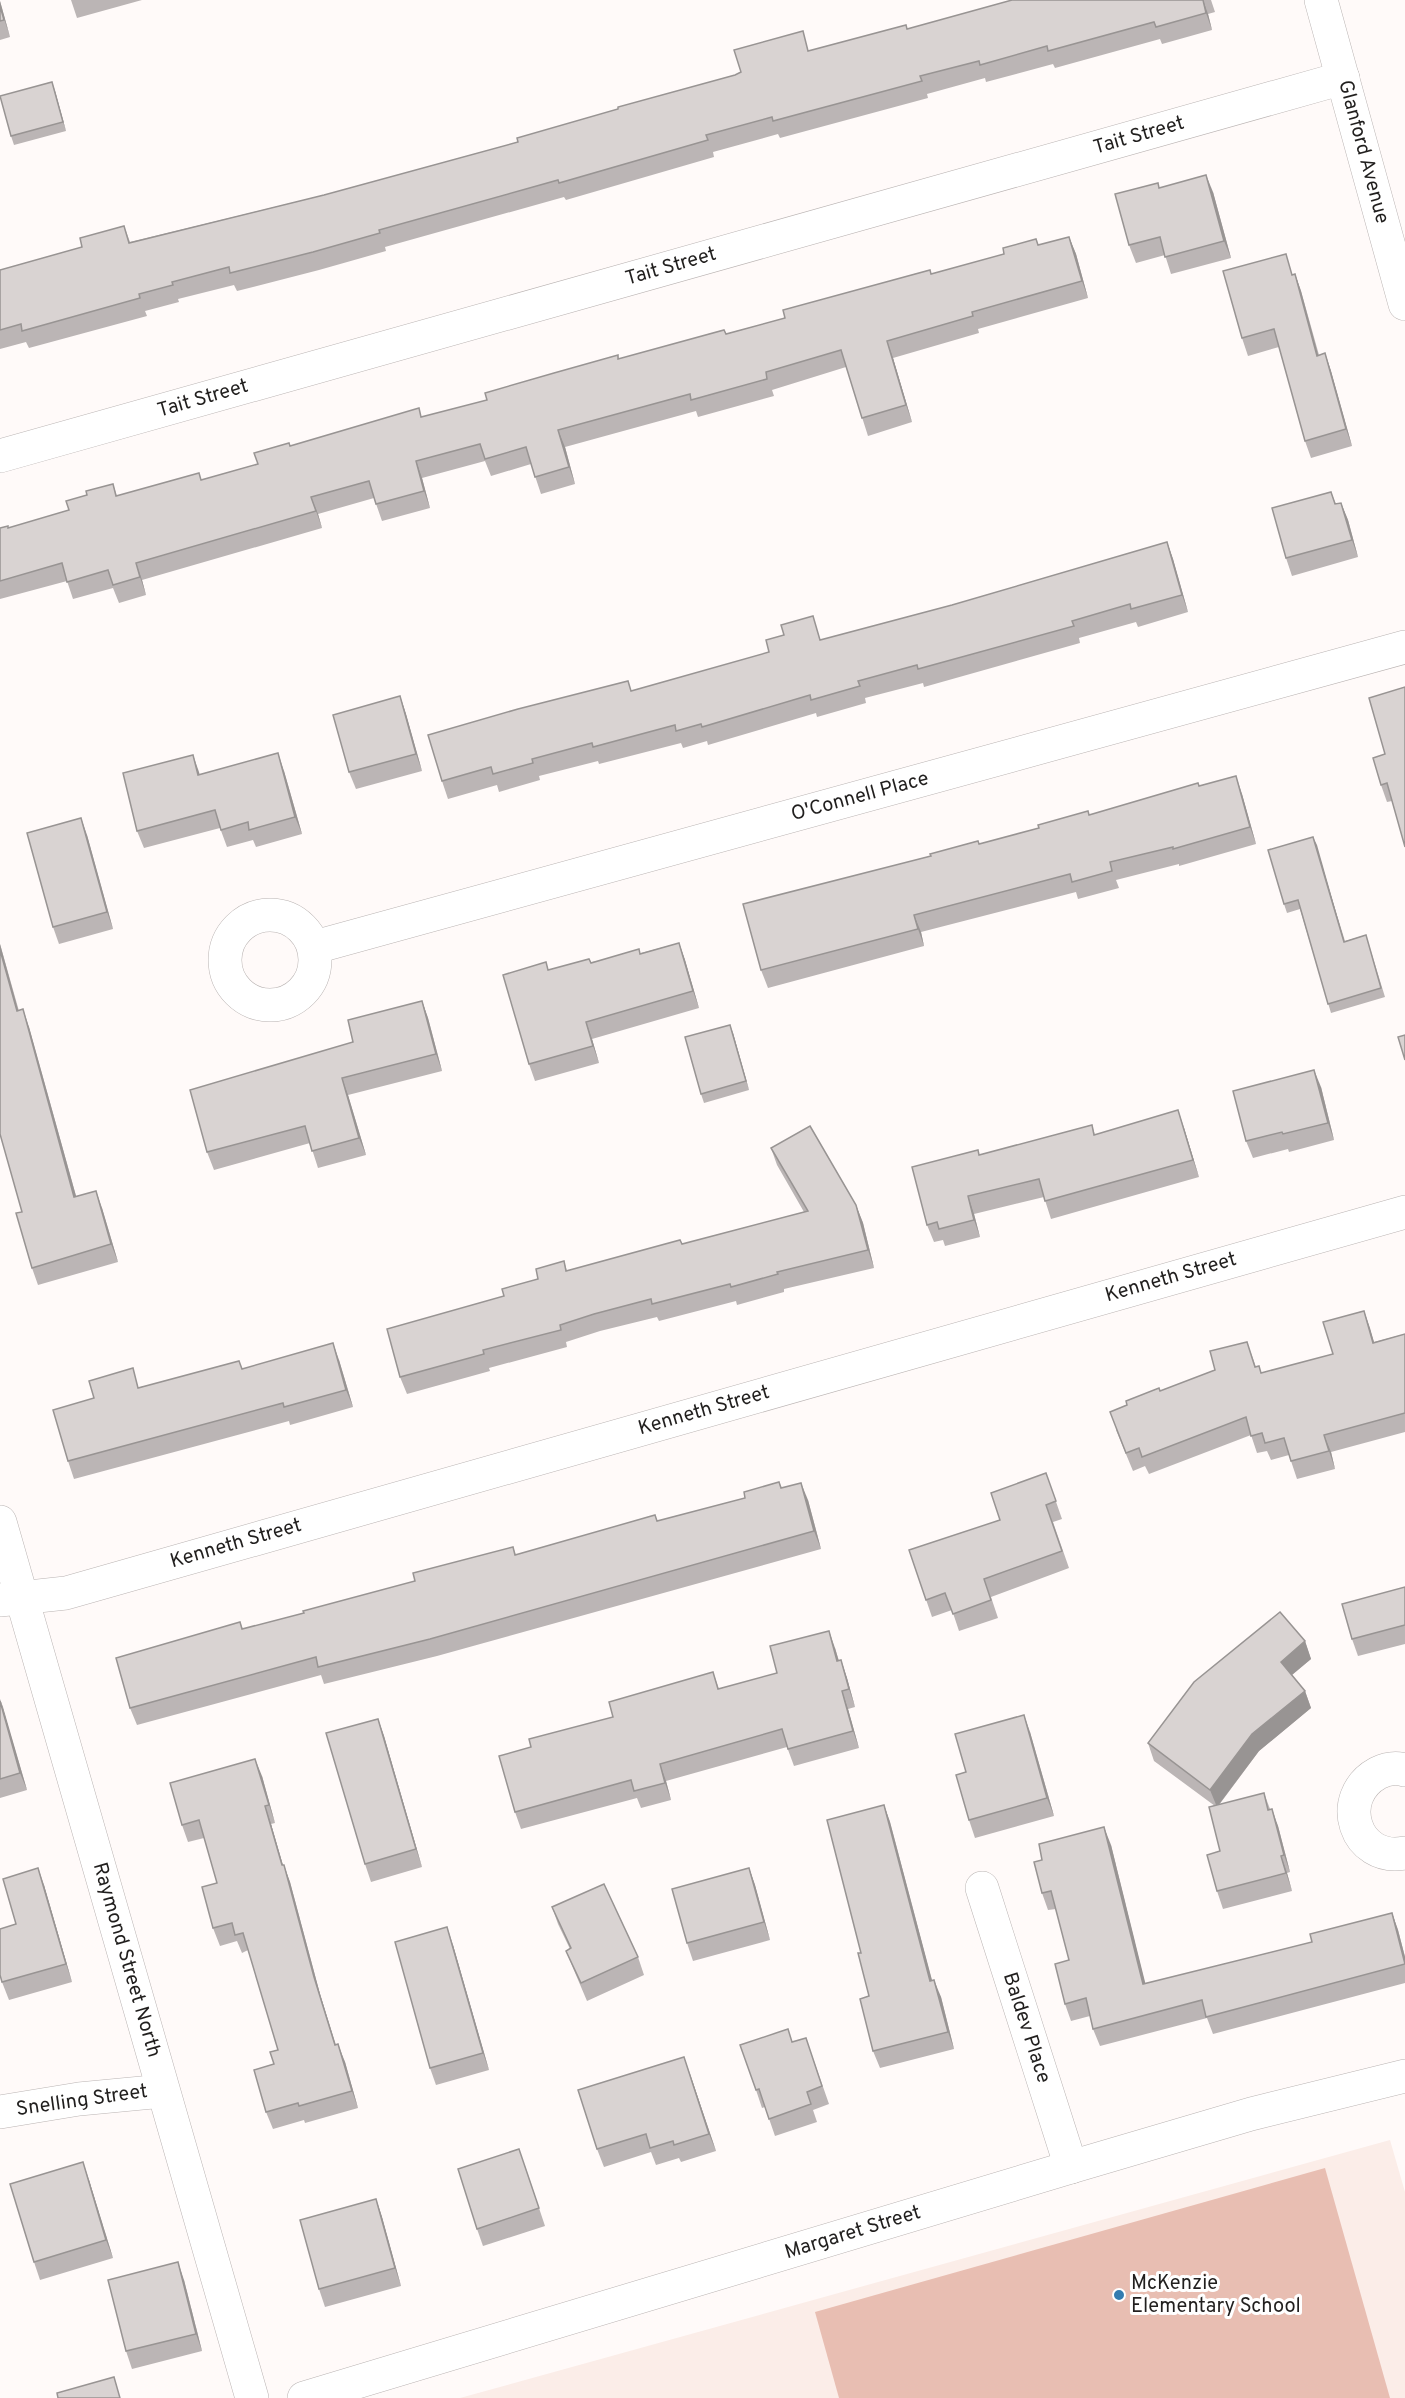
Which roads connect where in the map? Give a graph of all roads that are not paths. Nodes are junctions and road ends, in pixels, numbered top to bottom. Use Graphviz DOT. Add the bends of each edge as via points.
graph roads {
  1 [pos="1321,0"];
  2 [pos="1342,78"];
  3 [pos="1405,304"];
  4 [pos="0,456"];
  5 [pos="1405,646"];
  6 [pos="315,948"];
  7 [pos="1405,1212"];
  8 [pos="0,1522"];
  9 [pos="11,1599"];
  10 [pos="1405,1770"];
  11 [pos="1405,1853"];
  12 [pos="982,1888"];
  13 [pos="1405,2076"];
  14 [pos="163,2091"];
  15 [pos="0,2112"];
  16 [pos="1071,2167"];
  17 [pos="252,2398"];
  18 [pos="304,2398"];
  1 -- 2 [label="street, Glanford Avenue"];
  2 -- 3 [label="street, Glanford Avenue"];
  2 -- 4 [label="street, Tait Street"];
  5 -- 6 [label="street, O'Connell Place"];
  7 -- 9 [label="street, Kenneth Street" via="77,1590"];
  8 -- 9 [label="street, Raymond Street North"];
  9 -- 14 [label="street, Raymond Street North"];
  10 -- 11 [label="street" via="1383,1770 1369,1778 1353,1805 1354,1821 1371,1847 1386,1854"];
  12 -- 16 [label="street, Baldev Place"];
  13 -- 16 [label="street, Margaret Street" via="1251,2114"];
  14 -- 15 [label="street, Snelling Street"];
  14 -- 17 [label="street, Raymond Street North"];
  16 -- 18 [label="street, Margaret Street"];
}
